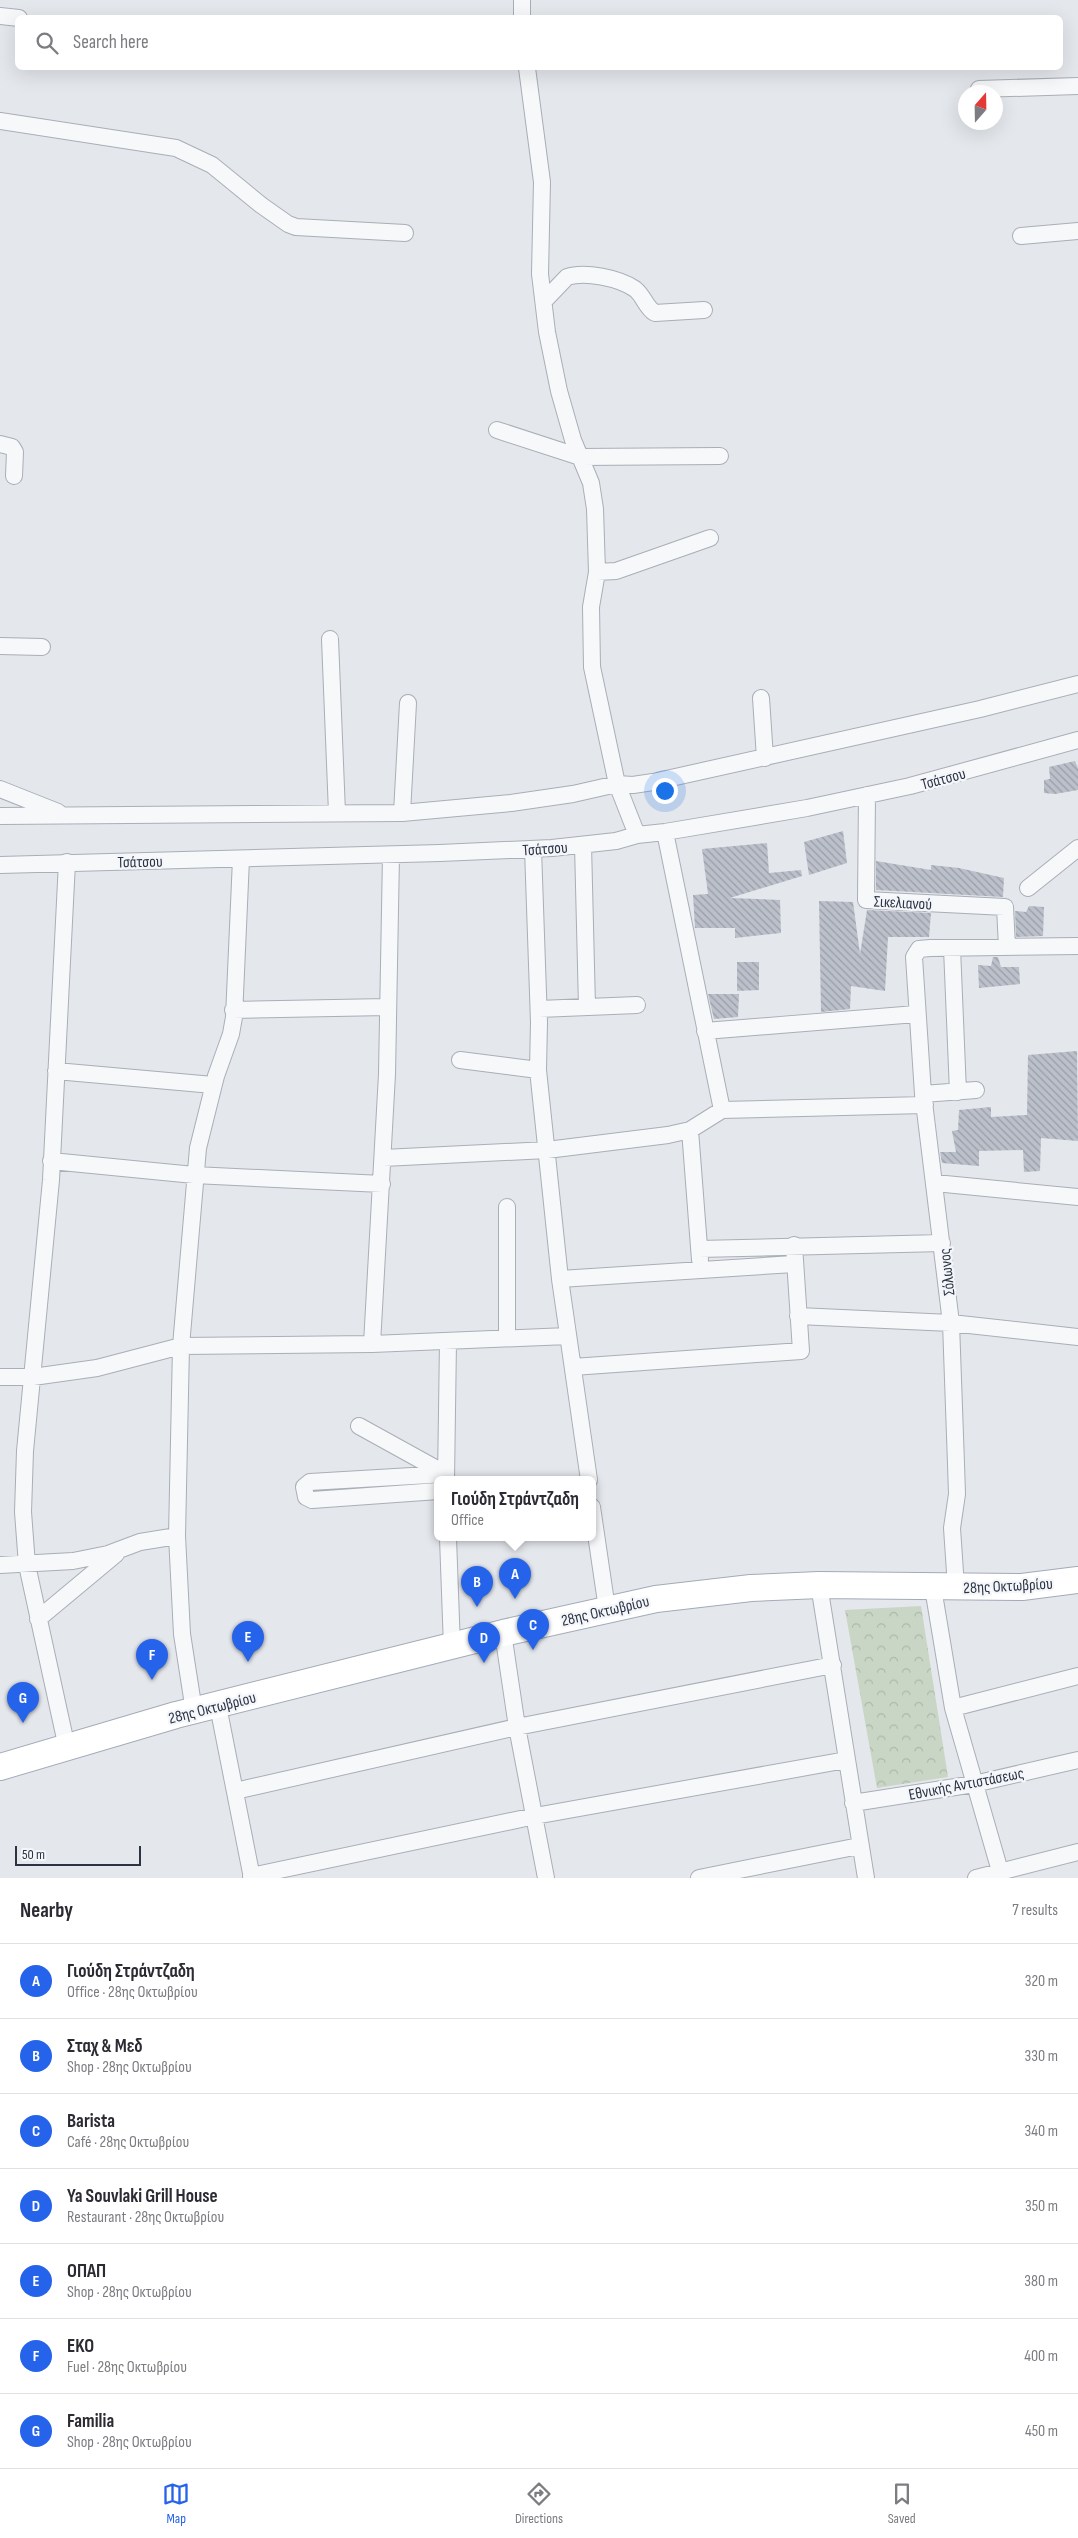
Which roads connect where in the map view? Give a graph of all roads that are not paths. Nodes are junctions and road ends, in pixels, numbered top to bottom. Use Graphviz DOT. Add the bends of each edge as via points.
graph roads {
  1 [pos="522,0"];
  2 [pos="522,15"];
  3 [pos="0,16"];
  4 [pos="15,18"];
  5 [pos="527,70"];
  6 [pos="1078,86"];
  7 [pos="1003,88"];
  8 [pos="0,121"];
  9 [pos="1078,231"];
  10 [pos="405,233"];
  11 [pos="1021,236"];
  12 [pos="544,301"];
  13 [pos="704,310"];
  14 [pos="497,430"];
  15 [pos="0,444"];
  16 [pos="720,456"];
  17 [pos="580,457"];
  18 [pos="14,476"];
  19 [pos="710,538"];
  20 [pos="596,572"];
  21 [pos="330,639"];
  22 [pos="0,646"];
  23 [pos="42,647"];
  24 [pos="1078,684"];
  25 [pos="761,698"];
  26 [pos="408,703"];
  27 [pos="1078,740"];
  28 [pos="764,758"];
  29 [pos="617,784"];
  30 [pos="0,790"];
  31 [pos="867,795"];
  32 [pos="338,813"];
  33 [pos="402,813"];
  34 [pos="0,816"];
  35 [pos="67,816"];
  36 [pos="665,832"];
  37 [pos="637,835"];
  38 [pos="583,845"];
  39 [pos="1078,848"];
  40 [pos="533,849"];
  41 [pos="391,855"];
  42 [pos="241,859"];
  43 [pos="67,862"];
  44 [pos="0,865"];
  45 [pos="1028,888"];
  46 [pos="1078,946"];
  47 [pos="1007,947"];
  48 [pos="952,948"];
  49 [pos="637,1005"];
  50 [pos="387,1007"];
  51 [pos="587,1007"];
  52 [pos="233,1010"];
  53 [pos="539,1010"];
  54 [pos="916,1014"];
  55 [pos="705,1031"];
  56 [pos="460,1060"];
  57 [pos="56,1070"];
  58 [pos="538,1070"];
  59 [pos="213,1085"];
  60 [pos="976,1090"];
  61 [pos="958,1092"];
  62 [pos="924,1099"];
  63 [pos="722,1110"];
  64 [pos="690,1130"];
  65 [pos="547,1150"];
  66 [pos="383,1158"];
  67 [pos="52,1161"];
  68 [pos="194,1175"];
  69 [pos="935,1183"];
  70 [pos="382,1184"];
  71 [pos="1078,1197"];
  72 [pos="507,1206"];
  73 [pos="942,1243"];
  74 [pos="794,1245"];
  75 [pos="699,1249"];
  76 [pos="794,1264"];
  77 [pos="700,1271"];
  78 [pos="560,1279"];
  79 [pos="798,1316"];
  80 [pos="951,1323"];
  81 [pos="568,1336"];
  82 [pos="1078,1337"];
  83 [pos="507,1338"];
  84 [pos="448,1341"];
  85 [pos="372,1344"];
  86 [pos="181,1346"];
  87 [pos="572,1367"];
  88 [pos="0,1377"];
  89 [pos="34,1377"];
  90 [pos="359,1426"];
  91 [pos="444,1476"];
  92 [pos="446,1476"];
  93 [pos="588,1476"];
  94 [pos="434,1477"];
  95 [pos="434,1491"];
  96 [pos="596,1534"];
  97 [pos="178,1536"];
  98 [pos="448,1541"];
  99 [pos="123,1548"];
  100 [pos="0,1565"];
  101 [pos="27,1565"];
  102 [pos="1078,1580"];
  103 [pos="818,1585"];
  104 [pos="944,1588"];
  105 [pos="607,1610"];
  106 [pos="38,1618"];
  107 [pos="503,1634"];
  108 [pos="452,1647"];
  109 [pos="832,1665"];
  110 [pos="1078,1676"];
  111 [pos="953,1708"];
  112 [pos="206,1709"];
  113 [pos="517,1727"];
  114 [pos="67,1748"];
  115 [pos="846,1760"];
  116 [pos="1078,1760"];
  117 [pos="0,1767"];
  118 [pos="974,1784"];
  119 [pos="235,1791"];
  120 [pos="853,1803"];
  121 [pos="535,1816"];
  122 [pos="859,1846"];
  123 [pos="1078,1852"];
  124 [pos="1001,1876"];
  125 [pos="252,1877"];
  126 [pos="546,1878"];
  127 [pos="698,1878"];
  128 [pos="866,1878"];
  129 [pos="976,1878"];
  1 -- 2 [label="street"];
  3 -- 4 [label="street"];
  5 -- 12 [label="street" via="542,182 540,274"];
  6 -- 7 [label="street"];
  8 -- 10 [label="street" via="176,148 212,165 261,205 296,227"];
  9 -- 11 [label="street"];
  12 -- 13 [label="street" via="567,277 584,275 606,278 635,289 649,310 655,312"];
  12 -- 17 [label="street" via="550,355"];
  14 -- 17 [label="street"];
  15 -- 18 [label="street" via="12,447 15,452"];
  16 -- 17 [label="street"];
  17 -- 20 [label="street" via="591,483 595,510"];
  19 -- 20 [label="street" via="616,571"];
  20 -- 29 [label="street" via="591,607 592,667"];
  21 -- 32 [label="street"];
  22 -- 23 [label="street"];
  24 -- 28 [label="street"];
  25 -- 28 [label="street"];
  26 -- 33 [label="street"];
  27 -- 31 [label="street, Τσάτσου"];
  28 -- 29 [label="street" via="652,782"];
  29 -- 33 [label="street" via="511,803"];
  29 -- 37 [label="street"];
  30 -- 35 [label="street"];
  31 -- 36 [label="street, Τσάτσου"];
  31 -- 47 [label="street, Σικελιανού" via="866,900 1005,907"];
  32 -- 33 [label="street"];
  32 -- 35 [label="street"];
  34 -- 35 [label="street"];
  36 -- 37 [label="street, Τσάτσου"];
  36 -- 55 [label="street"];
  37 -- 38 [label="street, Τσάτσου" via="616,842"];
  38 -- 40 [label="street, Τσάτσου"];
  38 -- 51 [label="street"];
  39 -- 45 [label="street"];
  40 -- 41 [label="street, Τσάτσου"];
  40 -- 53 [label="street"];
  41 -- 42 [label="street, Τσάτσου"];
  41 -- 50 [label="street"];
  42 -- 43 [label="street, Τσάτσου"];
  42 -- 52 [label="street"];
  43 -- 44 [label="street, Τσάτσου"];
  43 -- 57 [label="street"];
  46 -- 47 [label="street"];
  47 -- 48 [label="street"];
  48 -- 54 [label="street, Σόλωνος" via="919,949 914,958"];
  48 -- 61 [label="street"];
  49 -- 51 [label="street"];
  50 -- 52 [label="street"];
  50 -- 66 [label="street"];
  51 -- 53 [label="street"];
  52 -- 59 [label="street" via="231,1034"];
  53 -- 58 [label="street"];
  54 -- 55 [label="street"];
  54 -- 62 [label="street, Σόλωνος"];
  55 -- 63 [label="street"];
  56 -- 58 [label="street"];
  57 -- 59 [label="street"];
  57 -- 67 [label="street"];
  58 -- 65 [label="street"];
  59 -- 68 [label="street"];
  60 -- 61 [label="street"];
  61 -- 62 [label="street"];
  62 -- 63 [label="street"];
  62 -- 69 [label="street, Σόλωνος"];
  63 -- 64 [label="street"];
  64 -- 65 [label="street"];
  64 -- 75 [label="street"];
  65 -- 66 [label="street"];
  65 -- 78 [label="street"];
  66 -- 70 [label="street"];
  67 -- 68 [label="street"];
  67 -- 89 [label="street"];
  68 -- 70 [label="street"];
  68 -- 86 [label="street"];
  69 -- 71 [label="street"];
  69 -- 73 [label="street, Σόλωνος"];
  70 -- 85 [label="street"];
  72 -- 83 [label="street"];
  73 -- 74 [label="street"];
  73 -- 80 [label="street, Σόλωνος"];
  74 -- 75 [label="street"];
  74 -- 76 [label="street"];
  75 -- 77 [label="street"];
  76 -- 77 [label="street"];
  76 -- 79 [label="street"];
  77 -- 78 [label="street"];
  78 -- 81 [label="street"];
  79 -- 80 [label="street"];
  79 -- 87 [label="street" via="801,1350"];
  80 -- 82 [label="street"];
  80 -- 104 [label="street, Σόλωνος" via="956,1494"];
  81 -- 83 [label="street"];
  81 -- 87 [label="street"];
  83 -- 84 [label="street"];
  84 -- 85 [label="street"];
  84 -- 92 [label="street"];
  85 -- 86 [label="street"];
  86 -- 89 [label="street" via="97,1368"];
  86 -- 97 [label="street"];
  87 -- 93 [label="street"];
  88 -- 89 [label="street"];
  89 -- 101 [label="street" via="22,1512"];
  90 -- 91 [label="street"];
  94 -- 95 [label="street" via="310,1482 304,1487 306,1497 312,1500"];
  96 -- 105 [label="street"];
  97 -- 99 [label="street"];
  97 -- 112 [label="street" via="182,1634"];
  98 -- 108 [label="street"];
  99 -- 101 [label="street" via="73,1561"];
  99 -- 106 [label="street"];
  100 -- 101 [label="street"];
  101 -- 106 [label="street"];
  102 -- 104 [label="main road, 28ης Οκτωβρίου" via="1022,1587"];
  103 -- 104 [label="main road, 28ης Οκτωβρίου"];
  103 -- 105 [label="main road, 28ης Οκτωβρίου" via="656,1599"];
  103 -- 109 [label="street"];
  104 -- 111 [label="street, Σόλωνος"];
  105 -- 107 [label="main road, 28ης Οκτωβρίου"];
  106 -- 114 [label="street"];
  107 -- 108 [label="main road, 28ης Οκτωβρίου"];
  107 -- 113 [label="street"];
  108 -- 112 [label="main road, 28ης Οκτωβρίου"];
  109 -- 113 [label="street"];
  109 -- 115 [label="street"];
  110 -- 111 [label="street"];
  111 -- 118 [label="street, Σόλωνος"];
  112 -- 114 [label="main road, 28ης Οκτωβρίου"];
  112 -- 119 [label="street"];
  113 -- 119 [label="street"];
  113 -- 121 [label="street"];
  114 -- 117 [label="main road, 28ης Οκτωβρίου"];
  115 -- 120 [label="street"];
  115 -- 121 [label="street"];
  116 -- 118 [label="street, Εθνικής Αντιστάσεως"];
  118 -- 120 [label="street, Εθνικής Αντιστάσεως"];
  118 -- 124 [label="street, Σόλωνος"];
  119 -- 125 [label="street"];
  120 -- 122 [label="street"];
  121 -- 125 [label="street"];
  121 -- 126 [label="street"];
  122 -- 127 [label="street"];
  122 -- 128 [label="street"];
  123 -- 124 [label="street"];
  124 -- 129 [label="street"];
}
